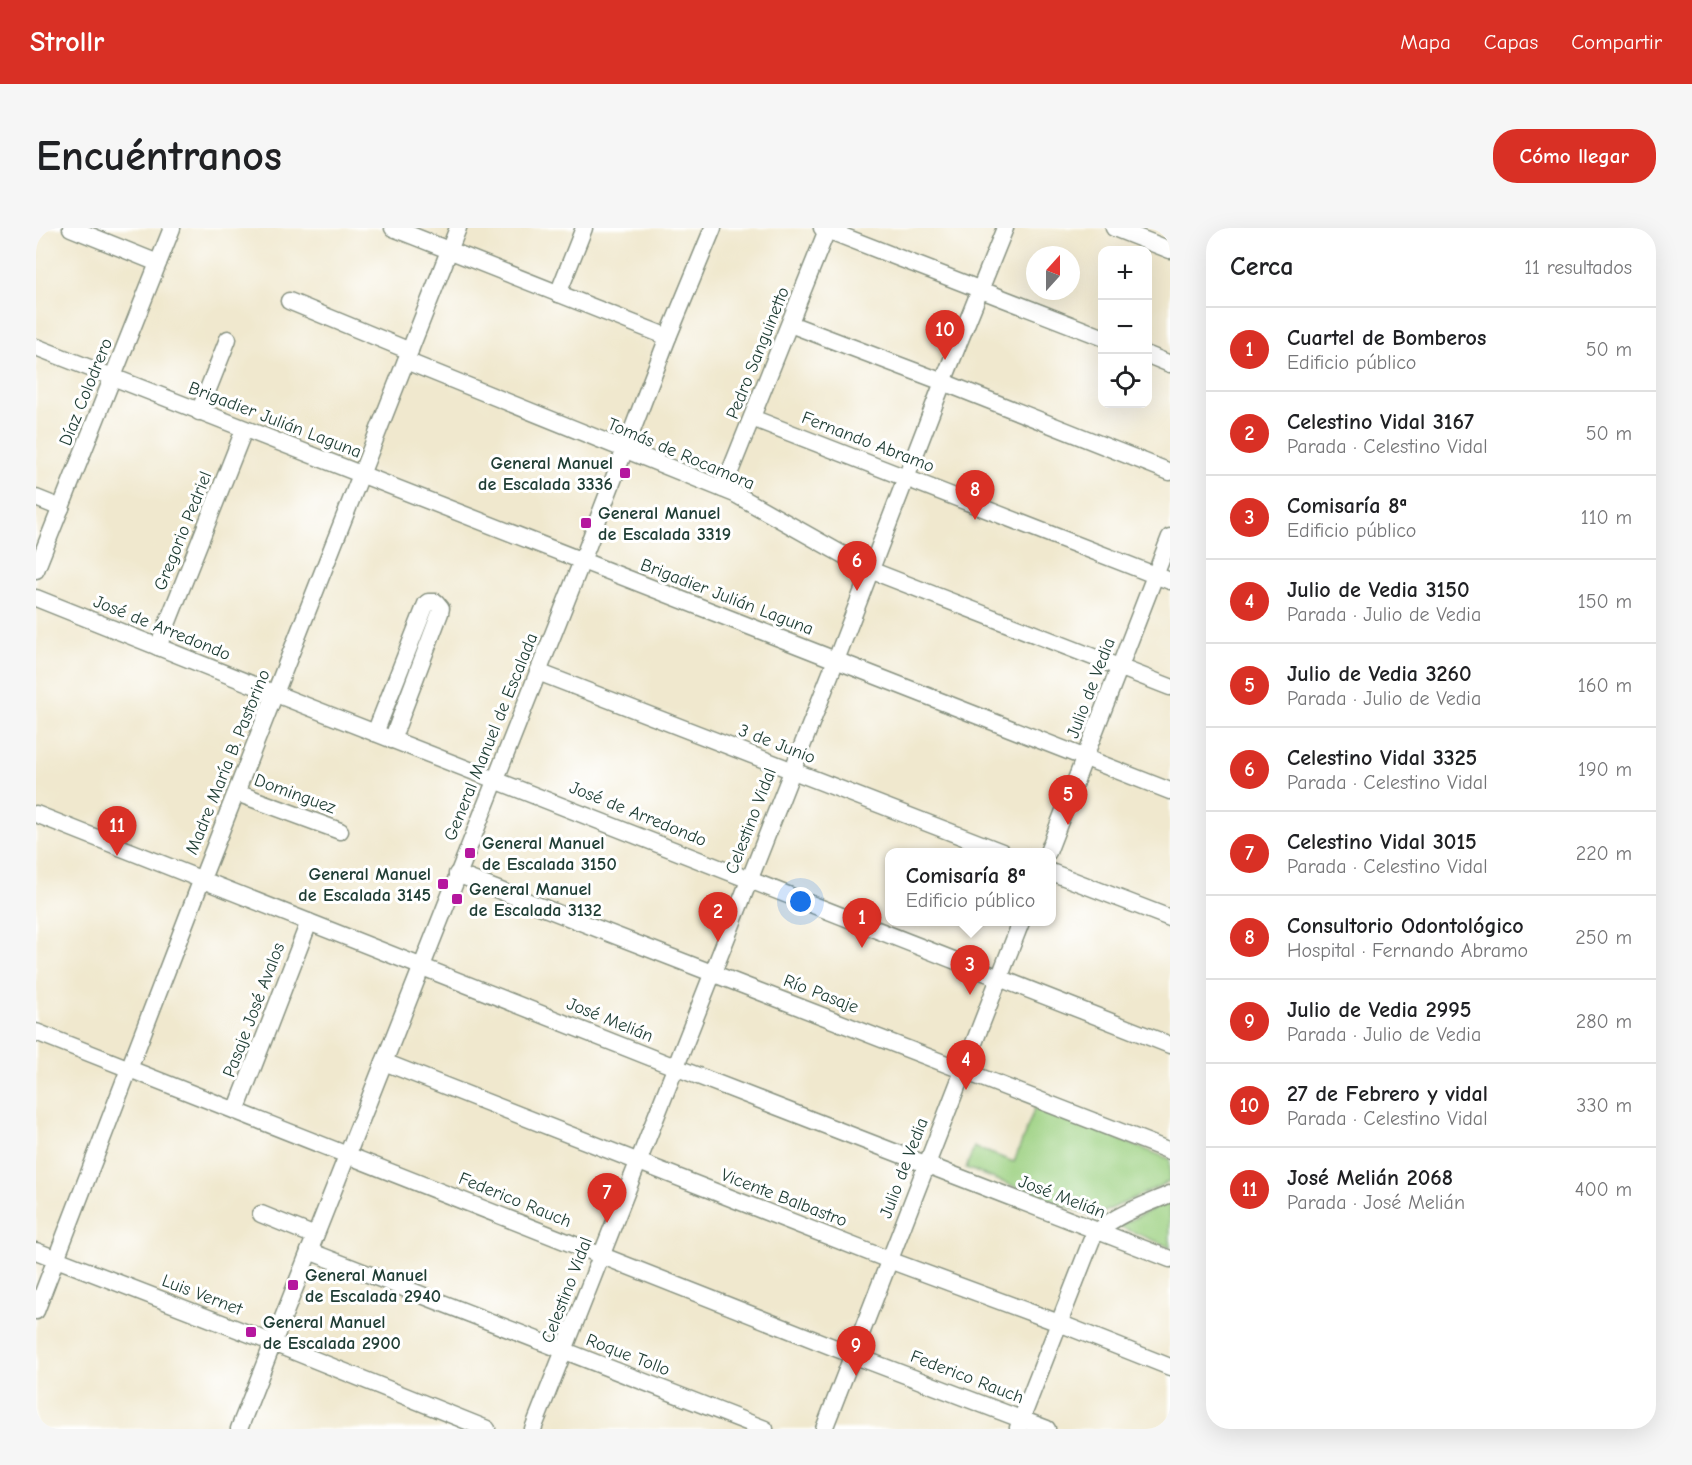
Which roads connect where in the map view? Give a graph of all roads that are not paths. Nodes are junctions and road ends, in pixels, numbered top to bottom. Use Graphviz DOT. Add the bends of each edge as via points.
graph roads {
  1 [pos="71,228"];
  2 [pos="172,228"];
  3 [pos="393,228"];
  4 [pos="458,228"];
  5 [pos="584,228"];
  6 [pos="713,228"];
  7 [pos="1005,228"];
  8 [pos="1114,228"];
  9 [pos="824,229"];
  10 [pos="449,250"];
  11 [pos="1170,250"];
  12 [pos="158,263"];
  13 [pos="981,290"];
  14 [pos="558,294"];
  15 [pos="289,301"];
  16 [pos="790,324"];
  17 [pos="1098,335"];
  18 [pos="668,337"];
  19 [pos="228,339"];
  20 [pos="36,347"];
  21 [pos="408,356"];
  22 [pos="1152,357"];
  23 [pos="1170,364"];
  24 [pos="113,377"];
  25 [pos="943,382"];
  26 [pos="199,412"];
  27 [pos="752,418"];
  28 [pos="244,430"];
  29 [pos="624,450"];
  30 [pos="1170,472"];
  31 [pos="361,474"];
  32 [pos="906,478"];
  33 [pos="723,489"];
  34 [pos="36,498"];
  35 [pos="61,508"];
  36 [pos="1170,537"];
  37 [pos="582,561"];
  38 [pos="36,570"];
  39 [pos="870,570"];
  40 [pos="1162,578"];
  41 [pos="36,598"];
  42 [pos="158,647"];
  43 [pos="836,660"];
  44 [pos="1120,666"];
  45 [pos="538,672"];
  46 [pos="1170,687"];
  47 [pos="276,694"];
  48 [pos="375,733"];
  49 [pos="392,740"];
  50 [pos="1085,758"];
  51 [pos="792,771"];
  52 [pos="495,779"];
  53 [pos="1170,791"];
  54 [pos="237,793"];
  55 [pos="36,814"];
  56 [pos="339,831"];
  57 [pos="992,848"];
  58 [pos="1050,848"];
  59 [pos="457,874"];
  60 [pos="1056,874"];
  61 [pos="202,879"];
  62 [pos="749,880"];
  63 [pos="1170,918"];
  64 [pos="309,922"];
  65 [pos="1019,926"];
  66 [pos="422,967"];
  67 [pos="713,973"];
  68 [pos="999,978"];
  69 [pos="36,1032"];
  70 [pos="1170,1045"];
  71 [pos="384,1062"];
  72 [pos="675,1067"];
  73 [pos="130,1069"];
  74 [pos="963,1071"];
  75 [pos="236,1111"];
  76 [pos="1170,1151"];
  77 [pos="347,1155"];
  78 [pos="638,1162"];
  79 [pos="927,1165"];
  80 [pos="1170,1194"];
  81 [pos="261,1214"];
  82 [pos="1097,1231"];
  83 [pos="312,1244"];
  84 [pos="36,1251"];
  85 [pos="601,1256"];
  86 [pos="56,1259"];
  87 [pos="1170,1259"];
  88 [pos="890,1260"];
  89 [pos="36,1311"];
  90 [pos="1059,1323"];
  91 [pos="273,1343"];
  92 [pos="564,1351"];
  93 [pos="853,1355"];
  94 [pos="1170,1367"];
  95 [pos="1020,1424"];
  96 [pos="239,1429"];
  97 [pos="487,1429"];
  98 [pos="533,1429"];
  99 [pos="765,1429"];
  100 [pos="824,1429"];
  101 [pos="1047,1429"];
  1 -- 12 [label="street"];
  2 -- 12 [label="street, Díaz Colodrero"];
  3 -- 10 [label="street"];
  4 -- 10 [label="street, Madre María B. Pastorino"];
  5 -- 14 [label="street"];
  6 -- 18 [label="street, General Manuel de Escalada"];
  7 -- 13 [label="street, Celestino Vidal"];
  8 -- 11 [label="street"];
  9 -- 13 [label="street"];
  9 -- 16 [label="street, Pedro Sanguinetto"];
  10 -- 14 [label="street"];
  10 -- 21 [label="street, Madre María B. Pastorino"];
  12 -- 24 [label="street, Díaz Colodrero"];
  13 -- 17 [label="street"];
  13 -- 25 [label="street, Celestino Vidal"];
  14 -- 18 [label="street"];
  15 -- 21 [label="street, Tomás de Rocamora"];
  16 -- 25 [label="street"];
  16 -- 27 [label="street, Pedro Sanguinetto"];
  18 -- 29 [label="street, General Manuel de Escalada"];
  19 -- 26 [label="street"];
  20 -- 24 [label="street, Brigadier Julián Laguna"];
  21 -- 29 [label="street, Tomás de Rocamora"];
  21 -- 31 [label="street, Madre María B. Pastorino"];
  22 -- 23 [label="street"];
  24 -- 26 [label="street, Brigadier Julián Laguna"];
  24 -- 35 [label="street, Díaz Colodrero"];
  25 -- 30 [label="street"];
  25 -- 32 [label="street, Celestino Vidal"];
  26 -- 28 [label="street, Brigadier Julián Laguna"];
  27 -- 32 [label="street, Fernando Abramo"];
  27 -- 33 [label="street, Pedro Sanguinetto"];
  28 -- 31 [label="street, Brigadier Julián Laguna"];
  28 -- 42 [label="street, Gregorio Pedriel"];
  29 -- 33 [label="street, Tomás de Rocamora"];
  29 -- 37 [label="street, General Manuel de Escalada"];
  31 -- 37 [label="street, Brigadier Julián Laguna"];
  31 -- 47 [label="street, Madre María B. Pastorino"];
  32 -- 39 [label="street, Celestino Vidal"];
  32 -- 40 [label="street, Fernando Abramo"];
  33 -- 39 [label="street, Tomás de Rocamora"];
  34 -- 35 [label="street"];
  35 -- 38 [label="street, Díaz Colodrero"];
  36 -- 40 [label="street, Julio de Vedia"];
  37 -- 43 [label="street, Brigadier Julián Laguna"];
  37 -- 45 [label="street, General Manuel de Escalada"];
  39 -- 43 [label="street, Celestino Vidal"];
  39 -- 44 [label="street, Tomás de Rocamora"];
  40 -- 44 [label="street, Julio de Vedia"];
  41 -- 42 [label="street, José de Arredondo"];
  42 -- 47 [label="street, José de Arredondo"];
  43 -- 50 [label="street, Brigadier Julián Laguna"];
  43 -- 51 [label="street, Celestino Vidal"];
  44 -- 46 [label="street, Tomás de Rocamora"];
  44 -- 50 [label="street, Julio de Vedia"];
  45 -- 51 [label="street, 3 de Junio"];
  45 -- 52 [label="street, General Manuel de Escalada"];
  47 -- 48 [label="street, José de Arredondo"];
  47 -- 54 [label="street, Madre María B. Pastorino"];
  48 -- 49 [label="street, José de Arredondo"];
  48 -- 49 [label="street" via="426,604 436,602 440,613"];
  49 -- 52 [label="street, José de Arredondo"];
  50 -- 53 [label="street, Brigadier Julián Laguna"];
  50 -- 58 [label="street, Julio de Vedia"];
  51 -- 57 [label="street, 3 de Junio"];
  51 -- 62 [label="street, Celestino Vidal"];
  52 -- 59 [label="street, General Manuel de Escalada"];
  52 -- 62 [label="street, José de Arredondo"];
  54 -- 56 [label="street, Dominguez"];
  54 -- 61 [label="street, Madre María B. Pastorino"];
  55 -- 61 [label="street, José Melián"];
  59 -- 66 [label="street, General Manuel de Escalada"];
  59 -- 67 [label="street, Río Pasaje"];
  60 -- 63 [label="street"];
  61 -- 64 [label="street, José Melián"];
  61 -- 73 [label="street, Madre María B. Pastorino"];
  62 -- 67 [label="street, Celestino Vidal"];
  62 -- 68 [label="street, José de Arredondo"];
  64 -- 66 [label="street, José Melián"];
  64 -- 75 [label="street, Pasaje José Avalos"];
  65 -- 68 [label="street, Julio de Vedia"];
  66 -- 71 [label="street, General Manuel de Escalada"];
  66 -- 72 [label="street, José Melián"];
  67 -- 72 [label="street, Celestino Vidal"];
  67 -- 74 [label="street, Río Pasaje"];
  68 -- 70 [label="street, José de Arredondo"];
  68 -- 74 [label="street, Julio de Vedia"];
  69 -- 73 [label="street, Federico Rauch"];
  71 -- 77 [label="street, General Manuel de Escalada"];
  71 -- 78 [label="street, Vicente Balbastro"];
  72 -- 78 [label="street, Celestino Vidal"];
  72 -- 79 [label="street, José Melián"];
  73 -- 75 [label="street, Federico Rauch"];
  73 -- 86 [label="street, Madre María B. Pastorino"];
  74 -- 76 [label="street, Río Pasaje"];
  74 -- 79 [label="street, Julio de Vedia"];
  75 -- 77 [label="street, Federico Rauch"];
  77 -- 83 [label="street, General Manuel de Escalada"];
  77 -- 85 [label="street, Federico Rauch"];
  78 -- 85 [label="street, Celestino Vidal"];
  78 -- 88 [label="street, Vicente Balbastro"];
  79 -- 82 [label="street, José Melián"];
  79 -- 88 [label="street, Julio de Vedia"];
  80 -- 82 [label="street"];
  81 -- 83 [label="street, Roque Tollo"];
  82 -- 87 [label="street, José Melián"];
  82 -- 90 [label="street"];
  83 -- 91 [label="street, General Manuel de Escalada"];
  83 -- 92 [label="street, Roque Tollo"];
  84 -- 86 [label="street, Luis Vernet"];
  85 -- 92 [label="street, Celestino Vidal"];
  85 -- 93 [label="street, Federico Rauch"];
  86 -- 89 [label="street, Madre María B. Pastorino"];
  86 -- 91 [label="street, Luis Vernet"];
  88 -- 90 [label="street, Vicente Balbastro"];
  88 -- 93 [label="street, Julio de Vedia"];
  90 -- 94 [label="street, Vicente Balbastro"];
  90 -- 95 [label="street"];
  91 -- 96 [label="street, General Manuel de Escalada"];
  91 -- 97 [label="street, Luis Vernet"];
  92 -- 98 [label="street, Celestino Vidal"];
  92 -- 99 [label="street, Roque Tollo"];
  93 -- 95 [label="street, Federico Rauch"];
  93 -- 100 [label="street, Julio de Vedia"];
  95 -- 101 [label="street, Federico Rauch"];
}
